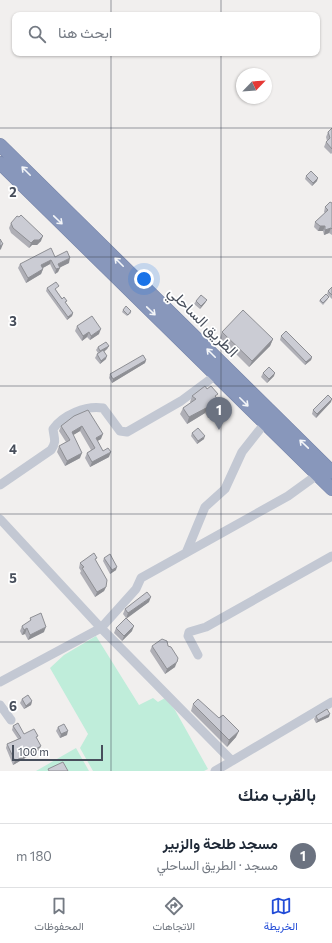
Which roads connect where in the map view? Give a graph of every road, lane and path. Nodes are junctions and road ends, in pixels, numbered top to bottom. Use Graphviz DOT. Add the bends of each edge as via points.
graph roads {
  1 [pos="0,145"];
  2 [pos="0,163"];
  3 [pos="216,375"];
  4 [pos="266,424"];
  5 [pos="332,472"];
  6 [pos="318,475"];
  7 [pos="0,485"];
  8 [pos="332,489"];
  9 [pos="0,519"];
  10 [pos="186,553"];
  11 [pos="332,556"];
  12 [pos="101,628"];
  13 [pos="198,655"];
  14 [pos="1,678"];
  15 [pos="332,702"];
  16 [pos="0,705"];
  17 [pos="11,720"];
  18 [pos="232,761"];
  19 [pos="215,771"];
  5 -- 1 [label="highway, الطريق الساحلي, one-way"];
  2 -- 3 [label="highway, الطريق الساحلي, one-way"];
  3 -- 4 [label="highway, الطريق الساحلي, one-way"];
  3 -- 7 [label="street" via="181,401 126,432 120,431 103,408 94,406 76,412 53,429 56,440 51,450"];
  4 -- 6 [label="highway, الطريق الساحلي"];
  4 -- 10 [label="street" via="242,452 224,489 205,507"];
  6 -- 8 [label="highway, الطريق الساحلي"];
  6 -- 10 [label="street" via="288,496"];
  9 -- 12 [label="street"];
  10 -- 12 [label="street" via="141,578 136,589"];
  11 -- 13 [label="street" via="206,627 189,632 188,636"];
  12 -- 14 [label="street"];
  12 -- 18 [label="street"];
  15 -- 18 [label="street"];
  16 -- 17 [label="street"];
  18 -- 19 [label="street"];
}
